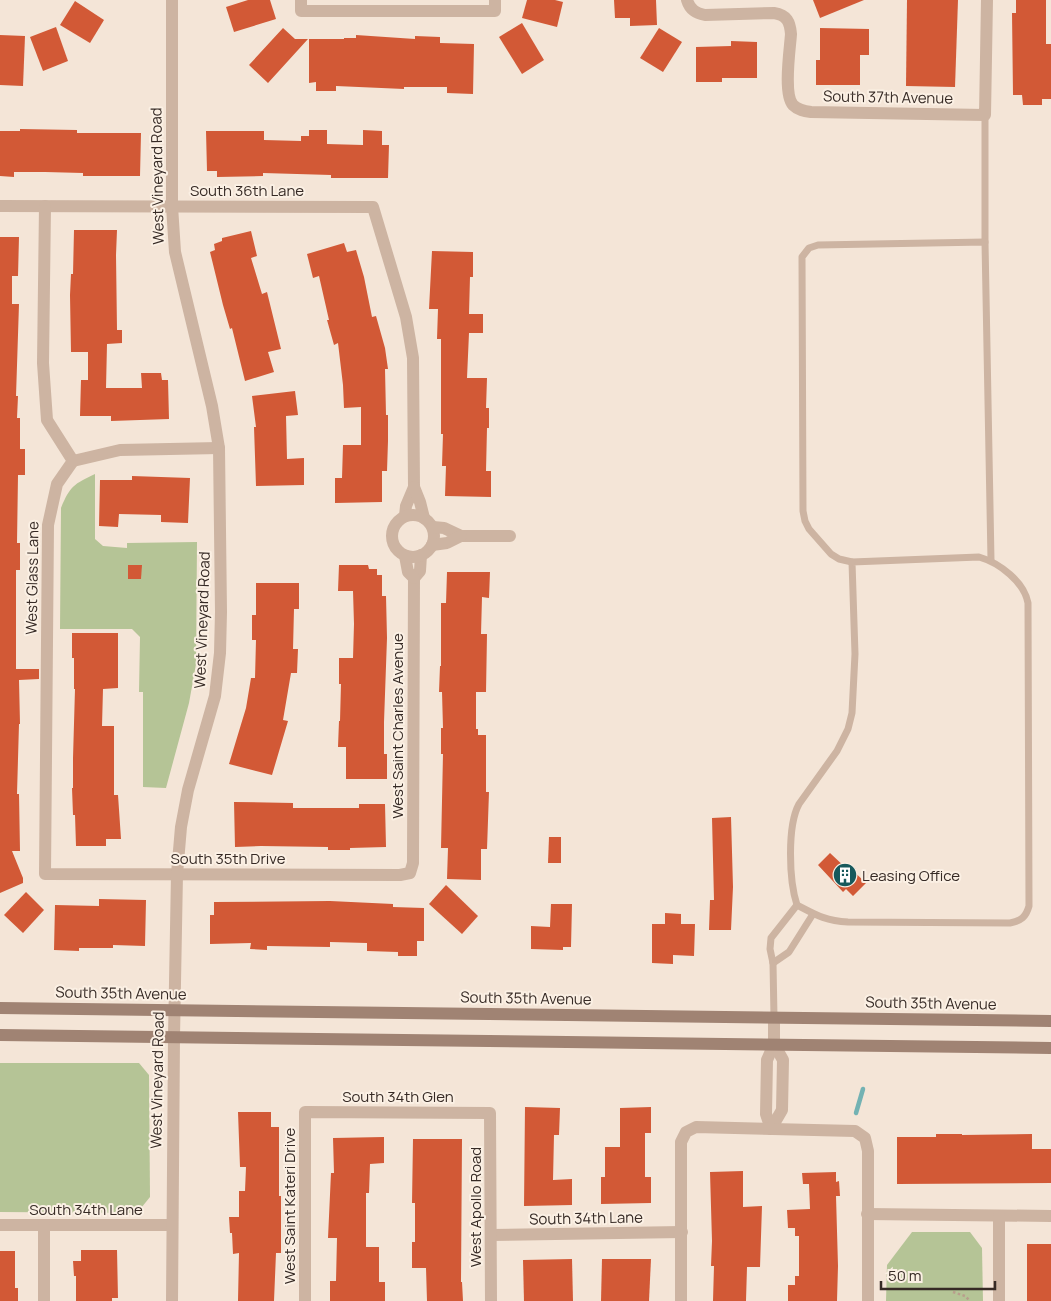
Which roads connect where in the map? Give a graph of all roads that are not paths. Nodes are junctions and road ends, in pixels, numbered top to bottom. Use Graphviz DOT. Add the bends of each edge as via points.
graph roads {
  1 [pos="172,0"];
  2 [pos="301,0"];
  3 [pos="987,0"];
  4 [pos="688,4"];
  5 [pos="495,6"];
  6 [pos="985,115"];
  7 [pos="0,206"];
  8 [pos="45,206"];
  9 [pos="172,206"];
  10 [pos="985,242"];
  11 [pos="220,448"];
  12 [pos="72,461"];
  13 [pos="414,486"];
  14 [pos="405,516"];
  15 [pos="428,522"];
  16 [pos="461,536"];
  17 [pos="510,536"];
  18 [pos="432,545"];
  19 [pos="421,555"];
  20 [pos="405,556"];
  21 [pos="991,560"];
  22 [pos="852,562"];
  23 [pos="414,578"];
  24 [pos="410,873"];
  25 [pos="45,874"];
  26 [pos="177,874"];
  27 [pos="798,905"];
  28 [pos="813,914"];
  29 [pos="773,962"];
  30 [pos="0,1008"];
  31 [pos="174,1010"];
  32 [pos="774,1017"];
  33 [pos="1051,1021"];
  34 [pos="0,1035"];
  35 [pos="174,1037"];
  36 [pos="774,1044"];
  37 [pos="1051,1048"];
  38 [pos="305,1112"];
  39 [pos="490,1113"];
  40 [pos="771,1129"];
  41 [pos="867,1214"];
  42 [pos="999,1216"];
  43 [pos="1051,1216"];
  44 [pos="0,1225"];
  45 [pos="44,1225"];
  46 [pos="172,1225"];
  47 [pos="682,1232"];
  48 [pos="491,1235"];
  49 [pos="44,1301"];
  50 [pos="172,1301"];
  51 [pos="305,1301"];
  52 [pos="491,1301"];
  53 [pos="681,1301"];
  54 [pos="868,1301"];
  55 [pos="999,1301"];
  1 -- 9 [label="street, West Vineyard Road"];
  2 -- 5 [label="street" via="301,11"];
  3 -- 6 [label="street"];
  4 -- 6 [label="street, South 37th Avenue" via="697,13 705,15 774,13 787,18 791,34 788,92 800,110"];
  6 -- 10 [label="lane"];
  7 -- 8 [label="street, South 36th Lane"];
  8 -- 9 [label="street, South 36th Lane"];
  8 -- 12 [label="street" via="43,363 47,420"];
  9 -- 11 [label="street, West Vineyard Road" via="175,252"];
  9 -- 13 [label="street, South 36th Lane" via="373,207 406,317 413,358"];
  10 -- 21 [label="lane"];
  10 -- 22 [label="lane" via="818,246 809,248 802,257 803,511 809,529 831,554 839,560"];
  11 -- 12 [label="street" via="120,450"];
  11 -- 26 [label="street, West Vineyard Road" via="220,653 215,696 188,790"];
  12 -- 25 [label="street, West Glass Lane" via="57,484 48,525"];
  13 -- 14 [label="street"];
  13 -- 15 [label="street"];
  14 -- 15 [label="street" via="412,515"];
  14 -- 20 [label="street" via="392,532 395,546"];
  15 -- 16 [label="street"];
  15 -- 18 [label="street" via="434,540"];
  16 -- 17 [label="street"];
  16 -- 18 [label="street" via="447,543"];
  18 -- 19 [label="street"];
  19 -- 20 [label="street"];
  19 -- 23 [label="street, West Saint Charles Avenue" via="420,571"];
  20 -- 23 [label="street, West Saint Charles Avenue" via="408,572"];
  21 -- 22 [label="lane" via="979,557"];
  21 -- 28 [label="lane" via="1022,587 1028,603 1029,906 1024,918 1010,923 848,922 832,921"];
  22 -- 27 [label="lane" via="855,654 852,713 848,729 836,751 794,813 791,874"];
  23 -- 24 [label="street, West Saint Charles Avenue" via="413,863"];
  24 -- 26 [label="street, South 35th Drive"];
  25 -- 26 [label="street, South 35th Drive"];
  26 -- 31 [label="street, West Vineyard Road"];
  27 -- 28 [label="lane"];
  27 -- 29 [label="lane" via="771,938"];
  28 -- 29 [label="lane" via="789,952"];
  29 -- 32 [label="lane"];
  30 -- 31 [label="main road, South 35th Avenue"];
  31 -- 32 [label="main road, South 35th Avenue"];
  31 -- 35 [label="street, West Vineyard Road"];
  32 -- 33 [label="main road, South 35th Avenue"];
  32 -- 36 [label="street"];
  34 -- 35 [label="main road"];
  35 -- 36 [label="main road"];
  35 -- 46 [label="street, West Vineyard Road"];
  36 -- 37 [label="main road"];
  36 -- 40 [label="street" via="782,1060 782,1110"];
  38 -- 39 [label="street, South 34th Glen"];
  38 -- 51 [label="street, West Saint Kateri Drive"];
  39 -- 48 [label="street, West Apollo Road"];
  40 -- 41 [label="street" via="855,1131 865,1138 868,1151"];
  40 -- 47 [label="street" via="696,1127 686,1132 681,1142"];
  41 -- 42 [label="street"];
  41 -- 54 [label="street"];
  42 -- 43 [label="street"];
  42 -- 55 [label="street"];
  44 -- 45 [label="street, South 34th Lane"];
  45 -- 46 [label="street, South 34th Lane"];
  45 -- 49 [label="street"];
  46 -- 50 [label="street, West Vineyard Road"];
  47 -- 48 [label="street, South 34th Lane"];
  47 -- 53 [label="street"];
  48 -- 52 [label="street, West Apollo Road"];
}
